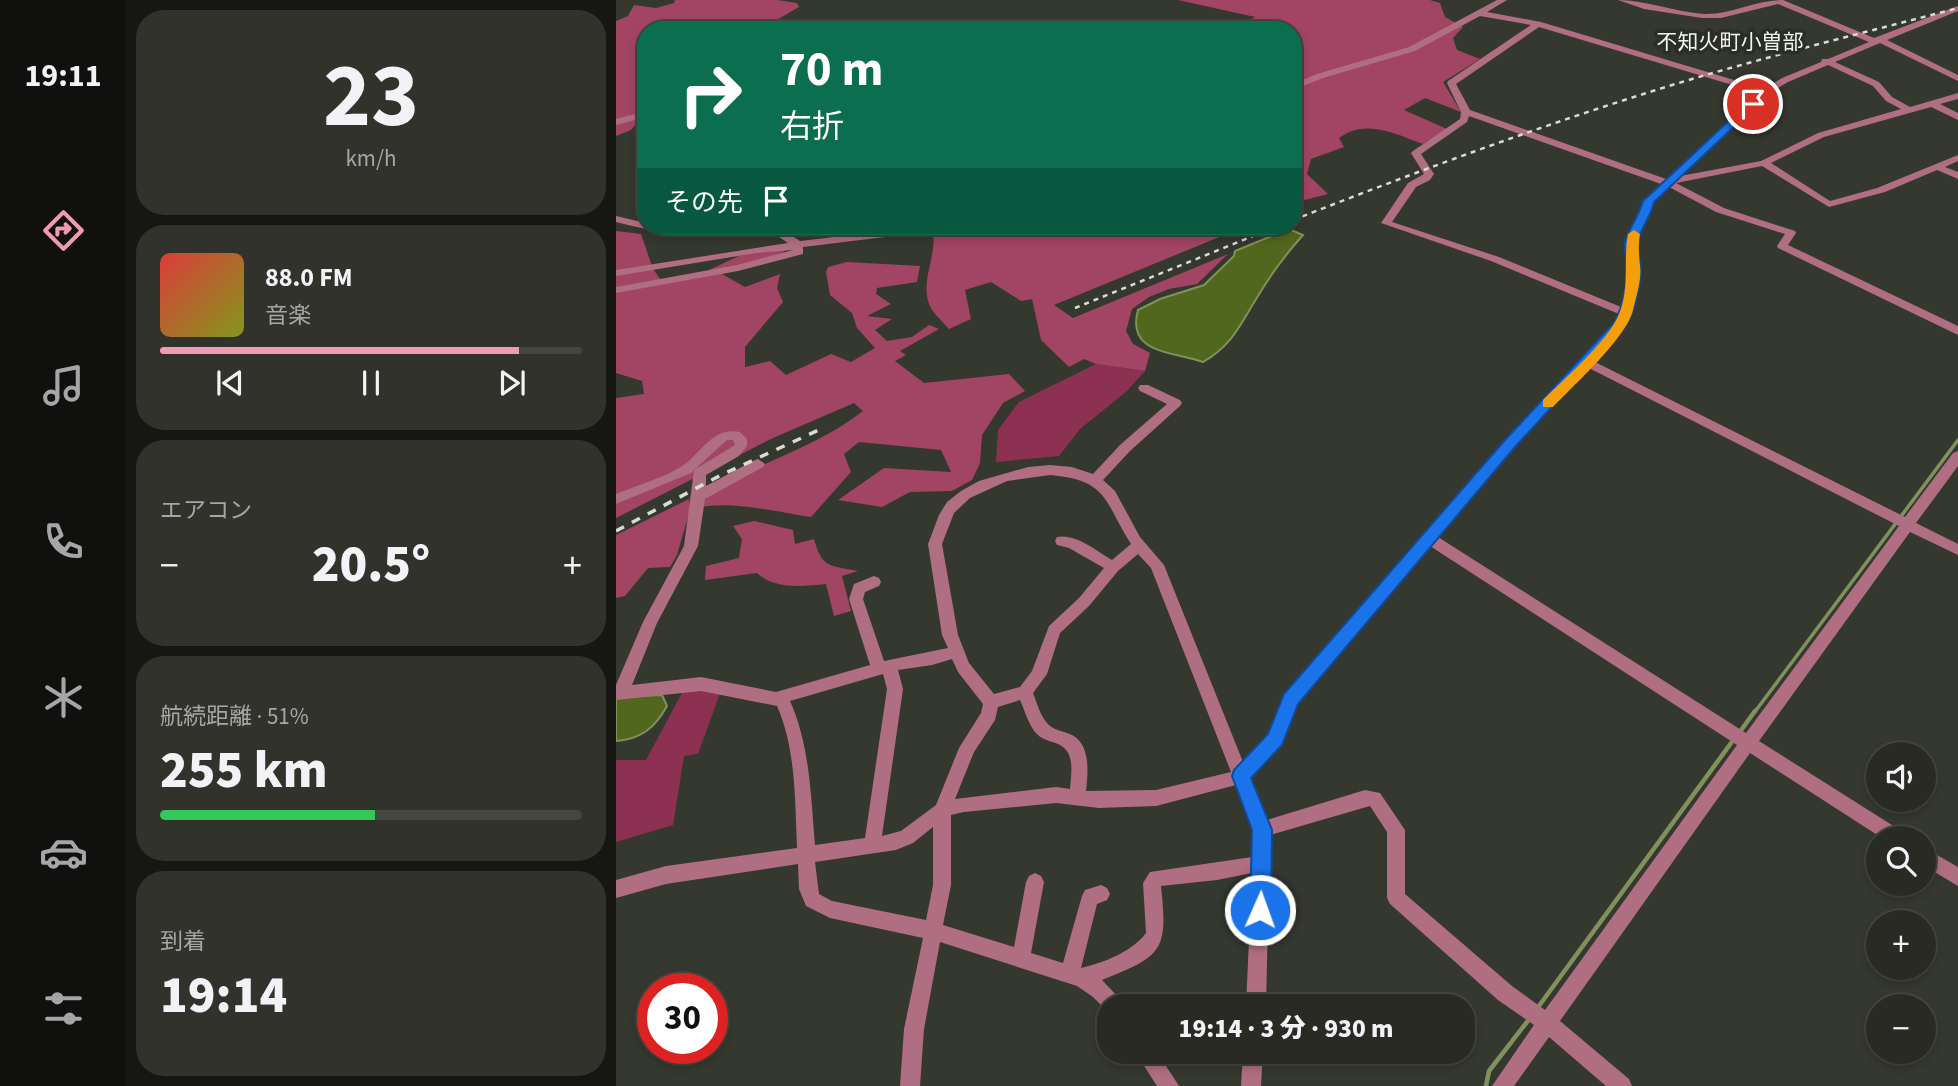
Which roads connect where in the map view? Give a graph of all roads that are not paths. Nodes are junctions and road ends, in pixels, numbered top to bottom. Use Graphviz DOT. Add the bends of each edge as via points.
graph roads {
  1 [pos="1503,0"];
  2 [pos="1622,0"];
  3 [pos="1780,0"];
  4 [pos="1958,8"];
  5 [pos="1479,13"];
  6 [pos="1538,24"];
  7 [pos="1876,40"];
  8 [pos="1825,61"];
  9 [pos="1958,79"];
  10 [pos="1302,83"];
  11 [pos="1765,92"];
  12 [pos="1958,96"];
  13 [pos="1933,104"];
  14 [pos="1911,111"];
  15 [pos="1466,112"];
  16 [pos="637,116"];
  17 [pos="1958,117"];
  18 [pos="616,122"];
  19 [pos="1958,158"];
  20 [pos="1764,163"];
  21 [pos="1938,167"];
  22 [pos="1958,176"];
  23 [pos="1670,182"];
  24 [pos="616,219"];
  25 [pos="637,225"];
  26 [pos="784,235"];
  27 [pos="874,235"];
  28 [pos="797,244"];
  29 [pos="616,273"];
  30 [pos="616,290"];
  31 [pos="1626,313"];
  32 [pos="1958,331"];
  33 [pos="1588,363"];
  34 [pos="1144,388"];
  35 [pos="1958,456"];
  36 [pos="758,464"];
  37 [pos="1094,481"];
  38 [pos="699,496"];
  39 [pos="616,499"];
  40 [pos="1906,524"];
  41 [pos="1429,538"];
  42 [pos="1062,541"];
  43 [pos="1139,545"];
  44 [pos="1958,550"];
  45 [pos="1113,567"];
  46 [pos="874,582"];
  47 [pos="957,651"];
  48 [pos="884,667"];
  49 [pos="619,692"];
  50 [pos="1025,692"];
  51 [pos="778,698"];
  52 [pos="991,702"];
  53 [pos="1745,743"];
  54 [pos="1241,776"];
  55 [pos="1077,796"];
  56 [pos="942,810"];
  57 [pos="1877,826"];
  58 [pos="1262,830"];
  59 [pos="873,845"];
  60 [pos="807,856"];
  61 [pos="1262,863"];
  62 [pos="1936,863"];
  63 [pos="1958,877"];
  64 [pos="1035,882"];
  65 [pos="616,889"];
  66 [pos="1101,894"];
  67 [pos="934,931"];
  68 [pos="1021,959"];
  69 [pos="1076,976"];
  70 [pos="1103,994"];
  71 [pos="1257,994"];
  72 [pos="1539,1017"];
  73 [pos="1154,1064"];
  74 [pos="1252,1064"];
  75 [pos="907,1085"];
  76 [pos="1170,1086"];
  77 [pos="1251,1086"];
  78 [pos="1502,1086"];
  79 [pos="1622,1086"];
  1 -- 5 [label="street"];
  2 -- 3 [label="street" via="1702,16 1721,16"];
  3 -- 7 [label="street"];
  4 -- 7 [label="street"];
  5 -- 6 [label="street"];
  5 -- 10 [label="street" via="1412,49"];
  6 -- 11 [label="street"];
  6 -- 15 [label="street" via="1451,83"];
  7 -- 8 [label="street"];
  7 -- 9 [label="street"];
  8 -- 11 [label="street"];
  8 -- 14 [label="street" via="1876,84 1889,99"];
  11 -- 23 [label="street"];
  12 -- 13 [label="street"];
  13 -- 14 [label="street"];
  13 -- 17 [label="street"];
  14 -- 20 [label="street" via="1821,135"];
  15 -- 23 [label="street"];
  15 -- 31 [label="street" via="1456,127 1416,153 1429,174 1412,185 1386,223 1495,260"];
  16 -- 18 [label="street"];
  19 -- 21 [label="street"];
  20 -- 21 [label="street" via="1829,205"];
  20 -- 23 [label="street"];
  21 -- 22 [label="street"];
  23 -- 31 [label="street" via="1648,201 1631,240 1635,268"];
  23 -- 32 [label="street" via="1720,210 1791,233 1782,246"];
  24 -- 25 [label="street"];
  26 -- 28 [label="street"];
  27 -- 28 [label="street"];
  28 -- 29 [label="street"];
  28 -- 30 [label="street" via="799,252 738,268"];
  31 -- 33 [label="street"];
  33 -- 40 [label="street"];
  33 -- 41 [label="street" via="1510,443"];
  34 -- 37 [label="street" via="1176,403"];
  35 -- 40 [label="street"];
  36 -- 38 [label="street"];
  37 -- 43 [label="street" via="1117,505"];
  37 -- 47 [label="street" via="1062,470 1021,472 980,488 953,505 935,549 946,620"];
  38 -- 39 [label="street" via="699,473 741,446 735,435 713,444 687,470"];
  38 -- 49 [label="street" via="691,547"];
  40 -- 44 [label="street"];
  40 -- 53 [label="street"];
  41 -- 53 [label="street"];
  41 -- 54 [label="street" via="1291,700 1275,739"];
  42 -- 45 [label="street"];
  43 -- 45 [label="street"];
  43 -- 54 [label="street" via="1157,565"];
  45 -- 50 [label="street" via="1054,631 1039,674"];
  46 -- 48 [label="street" via="859,588 856,599"];
  47 -- 48 [label="street"];
  47 -- 52 [label="street" via="962,667"];
  48 -- 51 [label="street"];
  48 -- 59 [label="street" via="895,689"];
  49 -- 51 [label="street" via="701,684"];
  50 -- 52 [label="street"];
  50 -- 55 [label="street" via="1039,725 1075,747"];
  51 -- 60 [label="street" via="785,703 798,764"];
  52 -- 56 [label="street"];
  53 -- 57 [label="street"];
  53 -- 72 [label="street"];
  54 -- 55 [label="street" via="1156,798"];
  54 -- 58 [label="street"];
  55 -- 56 [label="street" via="997,799"];
  56 -- 59 [label="street" via="907,837"];
  56 -- 67 [label="street" via="943,874"];
  58 -- 61 [label="street"];
  58 -- 72 [label="street" via="1374,798 1396,830 1396,898"];
  59 -- 60 [label="street"];
  60 -- 65 [label="street" via="666,876"];
  60 -- 67 [label="street" via="808,889 818,905"];
  61 -- 69 [label="street" via="1156,878 1152,883 1155,934 1149,947"];
  61 -- 71 [label="street"];
  62 -- 63 [label="street"];
  64 -- 68 [label="street"];
  66 -- 69 [label="street" via="1091,896 1088,902"];
  67 -- 68 [label="street"];
  67 -- 75 [label="street"];
  68 -- 69 [label="street"];
  69 -- 70 [label="street"];
  72 -- 78 [label="street"];
  72 -- 79 [label="street"];
  73 -- 76 [label="street"];
  74 -- 77 [label="street"];
}
